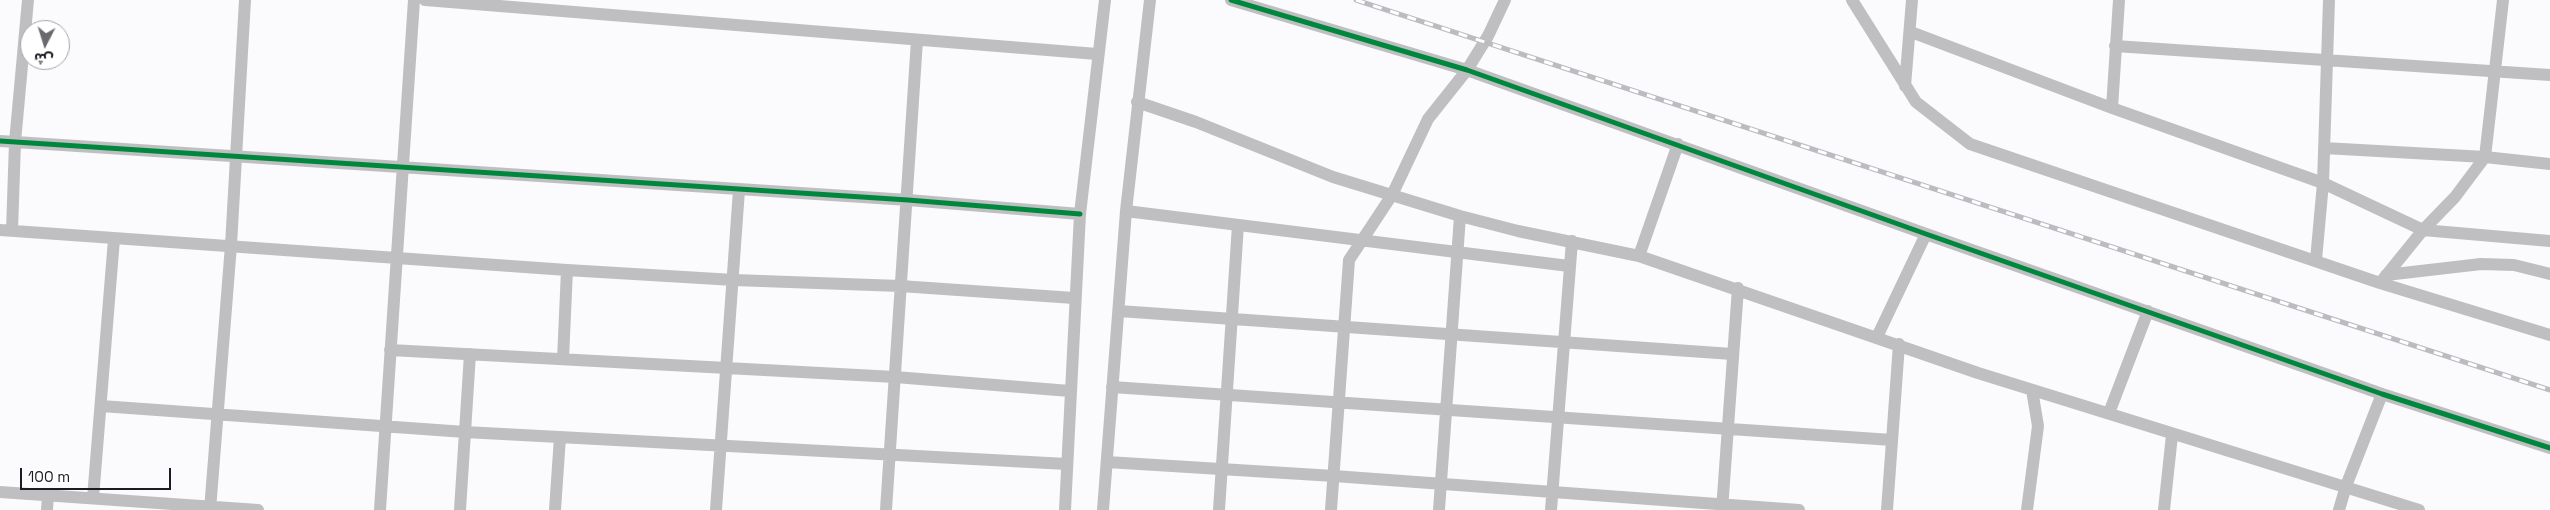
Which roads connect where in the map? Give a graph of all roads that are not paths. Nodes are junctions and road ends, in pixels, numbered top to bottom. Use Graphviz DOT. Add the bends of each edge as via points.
graph roads {
  1 [pos="28,0"];
  2 [pos="244,0"];
  3 [pos="414,0"];
  4 [pos="425,0"];
  5 [pos="1105,0"];
  6 [pos="1150,0"];
  7 [pos="1231,0"];
  8 [pos="1505,0"];
  9 [pos="1852,0"];
  10 [pos="1912,0"];
  11 [pos="2119,0"];
  12 [pos="2329,0"];
  13 [pos="2503,0"];
  14 [pos="1911,32"];
  15 [pos="917,40"];
  16 [pos="2115,46"];
  17 [pos="1097,54"];
  18 [pos="2326,60"];
  19 [pos="1467,70"];
  20 [pos="2494,71"];
  21 [pos="2550,75"];
  22 [pos="1905,86"];
  23 [pos="1137,102"];
  24 [pos="2112,108"];
  25 [pos="0,141"];
  26 [pos="15,142"];
  27 [pos="1678,144"];
  28 [pos="2324,148"];
  29 [pos="234,156"];
  30 [pos="2485,157"];
  31 [pos="2550,164"];
  32 [pos="402,168"];
  33 [pos="2323,183"];
  34 [pos="739,190"];
  35 [pos="1392,195"];
  36 [pos="908,200"];
  37 [pos="1126,211"];
  38 [pos="1080,214"];
  39 [pos="1460,216"];
  40 [pos="1238,225"];
  41 [pos="2423,230"];
  42 [pos="6,231"];
  43 [pos="1926,234"];
  44 [pos="114,239"];
  45 [pos="1362,240"];
  46 [pos="1572,241"];
  47 [pos="2550,241"];
  48 [pos="230,245"];
  49 [pos="1458,252"];
  50 [pos="1639,256"];
  51 [pos="396,257"];
  52 [pos="2316,260"];
  53 [pos="1569,266"];
  54 [pos="567,270"];
  55 [pos="2550,274"];
  56 [pos="2383,279"];
  57 [pos="734,280"];
  58 [pos="900,286"];
  59 [pos="1738,288"];
  60 [pos="1074,298"];
  61 [pos="1119,311"];
  62 [pos="2148,311"];
  63 [pos="1232,319"];
  64 [pos="1343,326"];
  65 [pos="1452,334"];
  66 [pos="2550,335"];
  67 [pos="1877,337"];
  68 [pos="1563,342"];
  69 [pos="1899,344"];
  70 [pos="390,350"];
  71 [pos="470,354"];
  72 [pos="1732,354"];
  73 [pos="563,359"];
  74 [pos="726,368"];
  75 [pos="895,377"];
  76 [pos="1112,387"];
  77 [pos="2032,390"];
  78 [pos="1070,391"];
  79 [pos="2382,394"];
  80 [pos="1227,397"];
  81 [pos="1339,403"];
  82 [pos="101,406"];
  83 [pos="1447,410"];
  84 [pos="2109,413"];
  85 [pos="217,414"];
  86 [pos="1559,417"];
  87 [pos="385,426"];
  88 [pos="1728,429"];
  89 [pos="465,432"];
  90 [pos="2172,435"];
  91 [pos="560,437"];
  92 [pos="1892,440"];
  93 [pos="721,446"];
  94 [pos="2550,448"];
  95 [pos="890,456"];
  96 [pos="1107,462"];
  97 [pos="1067,464"];
  98 [pos="1221,470"];
  99 [pos="1334,476"];
  100 [pos="1441,485"];
  101 [pos="2346,486"];
  102 [pos="1553,491"];
  103 [pos="0,492"];
  104 [pos="48,496"];
  105 [pos="93,498"];
  106 [pos="1722,506"];
  107 [pos="210,508"];
  108 [pos="47,510"];
  109 [pos="258,510"];
  110 [pos="380,510"];
  111 [pos="460,510"];
  112 [pos="555,510"];
  113 [pos="716,510"];
  114 [pos="886,510"];
  115 [pos="1065,510"];
  116 [pos="1103,510"];
  117 [pos="1219,510"];
  118 [pos="1331,510"];
  119 [pos="1439,510"];
  120 [pos="1552,510"];
  121 [pos="1799,510"];
  122 [pos="1887,510"];
  123 [pos="2027,510"];
  124 [pos="2164,510"];
  125 [pos="2339,510"];
  126 [pos="2419,510"];
  1 -- 26 [label="street"];
  2 -- 29 [label="street"];
  3 -- 32 [label="street"];
  4 -- 15 [label="street"];
  5 -- 17 [label="street"];
  6 -- 23 [label="street"];
  7 -- 19 [label="street"];
  8 -- 19 [label="street"];
  9 -- 22 [label="street"];
  10 -- 14 [label="street"];
  11 -- 16 [label="street"];
  12 -- 18 [label="street"];
  13 -- 20 [label="street"];
  14 -- 22 [label="street"];
  14 -- 24 [label="street"];
  15 -- 17 [label="street"];
  15 -- 36 [label="street"];
  16 -- 18 [label="street"];
  16 -- 24 [label="street"];
  17 -- 38 [label="street"];
  18 -- 20 [label="street"];
  18 -- 28 [label="street"];
  19 -- 27 [label="street"];
  19 -- 35 [label="street" via="1428,119"];
  20 -- 21 [label="street"];
  20 -- 30 [label="street"];
  22 -- 52 [label="street" via="1923,110 1970,144"];
  23 -- 35 [label="street" via="1333,177"];
  23 -- 37 [label="street"];
  24 -- 33 [label="street"];
  25 -- 26 [label="street"];
  26 -- 29 [label="street"];
  26 -- 42 [label="street"];
  27 -- 43 [label="street"];
  27 -- 50 [label="street"];
  28 -- 30 [label="street"];
  28 -- 33 [label="street"];
  29 -- 32 [label="street"];
  29 -- 48 [label="street"];
  30 -- 31 [label="street"];
  30 -- 41 [label="street" via="2455,197"];
  32 -- 34 [label="street"];
  32 -- 51 [label="street"];
  33 -- 41 [label="street"];
  33 -- 52 [label="street"];
  34 -- 36 [label="street"];
  34 -- 57 [label="street"];
  35 -- 39 [label="street"];
  35 -- 45 [label="street"];
  36 -- 38 [label="street"];
  36 -- 58 [label="street"];
  37 -- 40 [label="street"];
  37 -- 61 [label="street"];
  38 -- 60 [label="street"];
  39 -- 46 [label="street"];
  39 -- 49 [label="street"];
  40 -- 45 [label="street"];
  40 -- 63 [label="street"];
  41 -- 47 [label="street"];
  41 -- 56 [label="street"];
  42 -- 44 [label="street"];
  43 -- 62 [label="street"];
  43 -- 67 [label="street"];
  44 -- 48 [label="street"];
  44 -- 82 [label="street"];
  45 -- 49 [label="street"];
  45 -- 64 [label="street" via="1346,269"];
  46 -- 50 [label="street"];
  46 -- 53 [label="street"];
  48 -- 51 [label="street"];
  48 -- 85 [label="street"];
  49 -- 53 [label="street"];
  49 -- 65 [label="street"];
  50 -- 59 [label="street"];
  51 -- 54 [label="street"];
  51 -- 70 [label="street"];
  52 -- 56 [label="street"];
  53 -- 68 [label="street"];
  54 -- 57 [label="street"];
  54 -- 73 [label="street"];
  55 -- 56 [label="street" via="2514,265 2481,264"];
  56 -- 66 [label="street"];
  57 -- 58 [label="street"];
  57 -- 74 [label="street"];
  58 -- 60 [label="street"];
  58 -- 75 [label="street"];
  59 -- 67 [label="street"];
  59 -- 72 [label="street"];
  60 -- 78 [label="street"];
  61 -- 63 [label="street"];
  61 -- 76 [label="street"];
  62 -- 79 [label="street"];
  62 -- 84 [label="street"];
  63 -- 64 [label="street"];
  63 -- 80 [label="street"];
  64 -- 65 [label="street"];
  64 -- 81 [label="street"];
  65 -- 68 [label="street"];
  65 -- 83 [label="street"];
  67 -- 69 [label="street"];
  68 -- 72 [label="street"];
  68 -- 86 [label="street"];
  69 -- 77 [label="street"];
  69 -- 92 [label="street"];
  70 -- 71 [label="street"];
  70 -- 87 [label="street"];
  71 -- 73 [label="street"];
  71 -- 89 [label="street"];
  72 -- 88 [label="street"];
  73 -- 74 [label="street"];
  74 -- 75 [label="street"];
  74 -- 93 [label="street"];
  75 -- 78 [label="street"];
  75 -- 95 [label="street"];
  76 -- 80 [label="street"];
  76 -- 96 [label="street"];
  77 -- 84 [label="street"];
  77 -- 123 [label="street" via="2038,426"];
  78 -- 97 [label="street"];
  79 -- 94 [label="street"];
  79 -- 101 [label="street"];
  80 -- 81 [label="street"];
  80 -- 98 [label="street"];
  81 -- 83 [label="street"];
  81 -- 99 [label="street"];
  82 -- 85 [label="street"];
  82 -- 105 [label="street"];
  83 -- 86 [label="street"];
  83 -- 100 [label="street"];
  84 -- 90 [label="street"];
  85 -- 87 [label="street"];
  85 -- 107 [label="street"];
  86 -- 88 [label="street"];
  86 -- 102 [label="street"];
  87 -- 89 [label="street"];
  87 -- 110 [label="street"];
  88 -- 92 [label="street"];
  88 -- 106 [label="street"];
  89 -- 91 [label="street"];
  89 -- 111 [label="street"];
  90 -- 101 [label="street"];
  90 -- 124 [label="street"];
  91 -- 93 [label="street"];
  91 -- 112 [label="street"];
  92 -- 122 [label="street"];
  93 -- 95 [label="street"];
  93 -- 113 [label="street"];
  95 -- 97 [label="street"];
  95 -- 114 [label="street"];
  96 -- 98 [label="street"];
  96 -- 116 [label="street"];
  97 -- 115 [label="street"];
  98 -- 99 [label="street"];
  98 -- 117 [label="street"];
  99 -- 100 [label="street"];
  99 -- 118 [label="street"];
  100 -- 102 [label="street"];
  100 -- 119 [label="street"];
  101 -- 125 [label="street"];
  101 -- 126 [label="street"];
  102 -- 106 [label="street"];
  102 -- 120 [label="street"];
  103 -- 104 [label="street"];
  104 -- 105 [label="street"];
  104 -- 108 [label="street"];
  105 -- 107 [label="street"];
  106 -- 121 [label="street"];
  107 -- 109 [label="street"];
}
